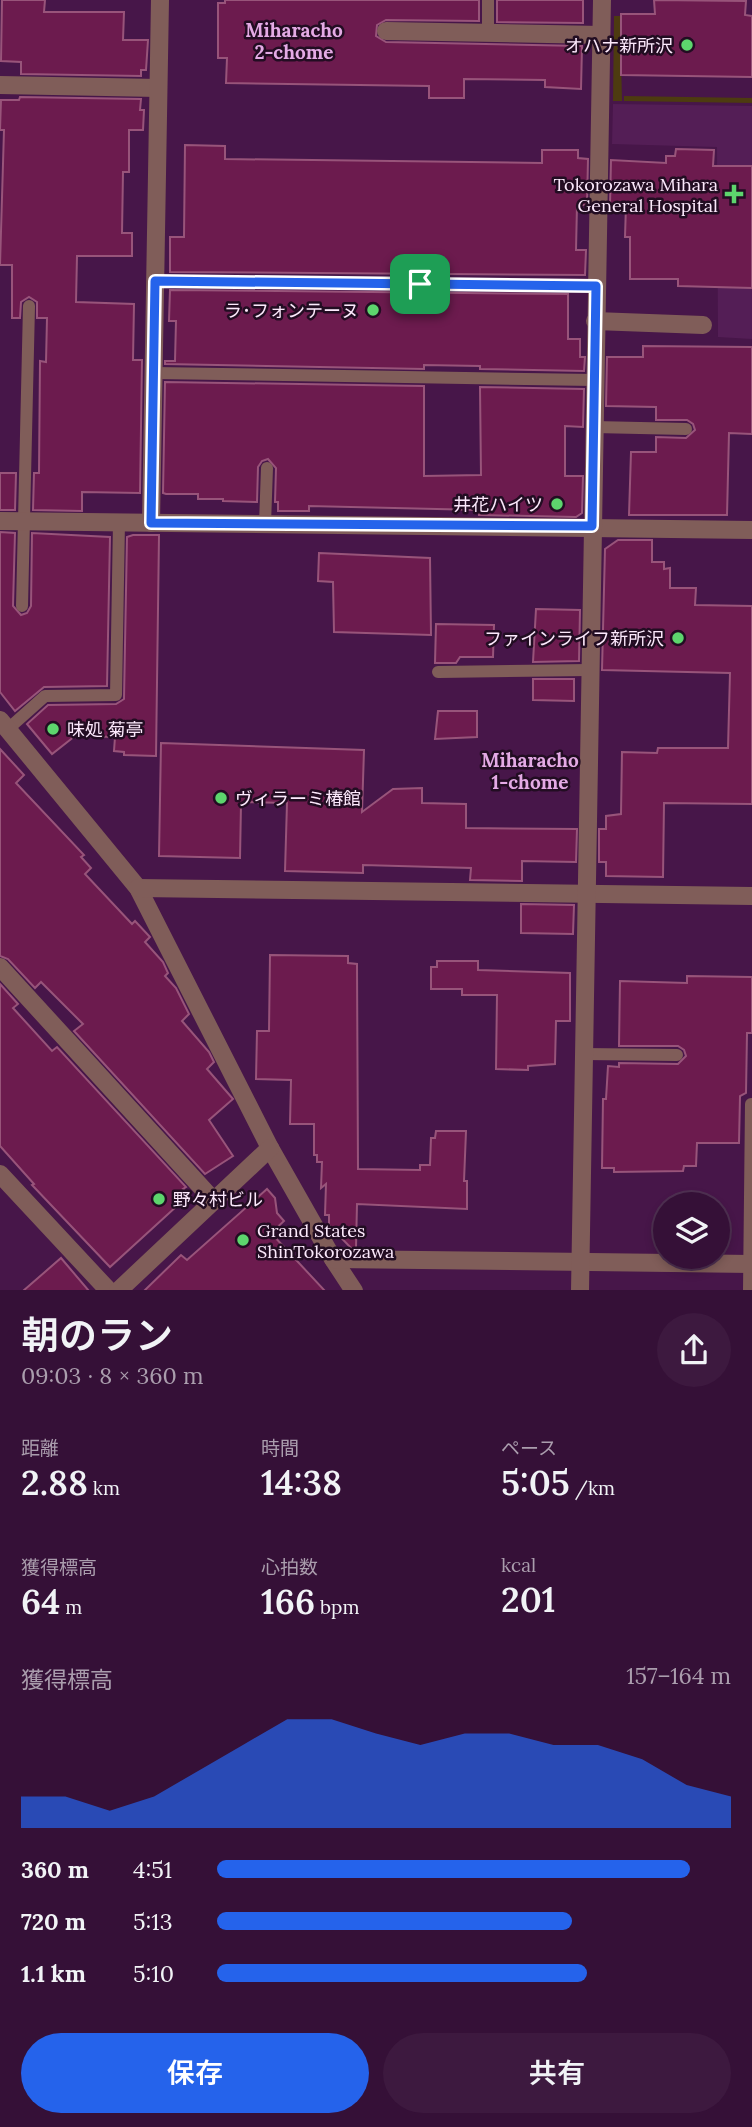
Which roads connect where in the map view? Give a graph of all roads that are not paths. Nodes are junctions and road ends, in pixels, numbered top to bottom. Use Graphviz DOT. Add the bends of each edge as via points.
graph roads {
  1 [pos="160,0"];
  2 [pos="488,0"];
  3 [pos="602,0"];
  4 [pos="386,31"];
  5 [pos="488,33"];
  6 [pos="601,35"];
  7 [pos="0,85"];
  8 [pos="158,88"];
  9 [pos="155,281"];
  10 [pos="596,286"];
  11 [pos="29,306"];
  12 [pos="595,321"];
  13 [pos="704,325"];
  14 [pos="154,373"];
  15 [pos="594,380"];
  16 [pos="594,427"];
  17 [pos="686,429"];
  18 [pos="267,468"];
  19 [pos="0,521"];
  20 [pos="24,521"];
  21 [pos="119,522"];
  22 [pos="151,523"];
  23 [pos="265,524"];
  24 [pos="592,526"];
  25 [pos="752,530"];
  26 [pos="22,606"];
  27 [pos="589,670"];
  28 [pos="438,672"];
  29 [pos="4,725"];
  30 [pos="138,888"];
  31 [pos="585,894"];
  32 [pos="752,896"];
  33 [pos="0,967"];
  34 [pos="583,1054"];
  35 [pos="677,1055"];
  36 [pos="751,1104"];
  37 [pos="270,1148"];
  38 [pos="0,1174"];
  39 [pos="214,1201"];
  40 [pos="332,1259"];
  41 [pos="580,1262"];
  42 [pos="751,1264"];
  43 [pos="109,1290"];
  44 [pos="118,1290"];
  45 [pos="354,1290"];
  46 [pos="580,1290"];
  47 [pos="749,1290"];
  1 -- 8 [label="street"];
  2 -- 5 [label="lane"];
  3 -- 6 [label="street"];
  4 -- 5 [label="street"];
  5 -- 6 [label="street"];
  6 -- 10 [label="street"];
  7 -- 8 [label="street"];
  8 -- 9 [label="street"];
  9 -- 10 [label="lane"];
  9 -- 14 [label="street"];
  10 -- 12 [label="street"];
  11 -- 20 [label="lane"];
  12 -- 13 [label="street"];
  12 -- 15 [label="street"];
  14 -- 15 [label="lane"];
  14 -- 22 [label="street"];
  15 -- 16 [label="street"];
  16 -- 17 [label="lane"];
  16 -- 24 [label="street"];
  18 -- 23 [label="lane"];
  19 -- 20 [label="street"];
  20 -- 21 [label="street"];
  20 -- 26 [label="lane"];
  21 -- 22 [label="street"];
  21 -- 29 [label="lane" via="116,695 45,696"];
  22 -- 23 [label="street"];
  23 -- 24 [label="street"];
  24 -- 25 [label="street"];
  24 -- 27 [label="street"];
  27 -- 28 [label="lane"];
  27 -- 31 [label="street"];
  29 -- 30 [label="street"];
  30 -- 31 [label="street"];
  30 -- 37 [label="street"];
  31 -- 32 [label="street"];
  31 -- 34 [label="street"];
  33 -- 39 [label="street"];
  34 -- 35 [label="lane"];
  34 -- 41 [label="street"];
  36 -- 42 [label="lane"];
  37 -- 39 [label="street"];
  37 -- 40 [label="street"];
  38 -- 43 [label="street"];
  39 -- 44 [label="street"];
  40 -- 41 [label="street"];
  40 -- 45 [label="street"];
  41 -- 42 [label="street"];
  41 -- 46 [label="street"];
  42 -- 47 [label="lane"];
}
